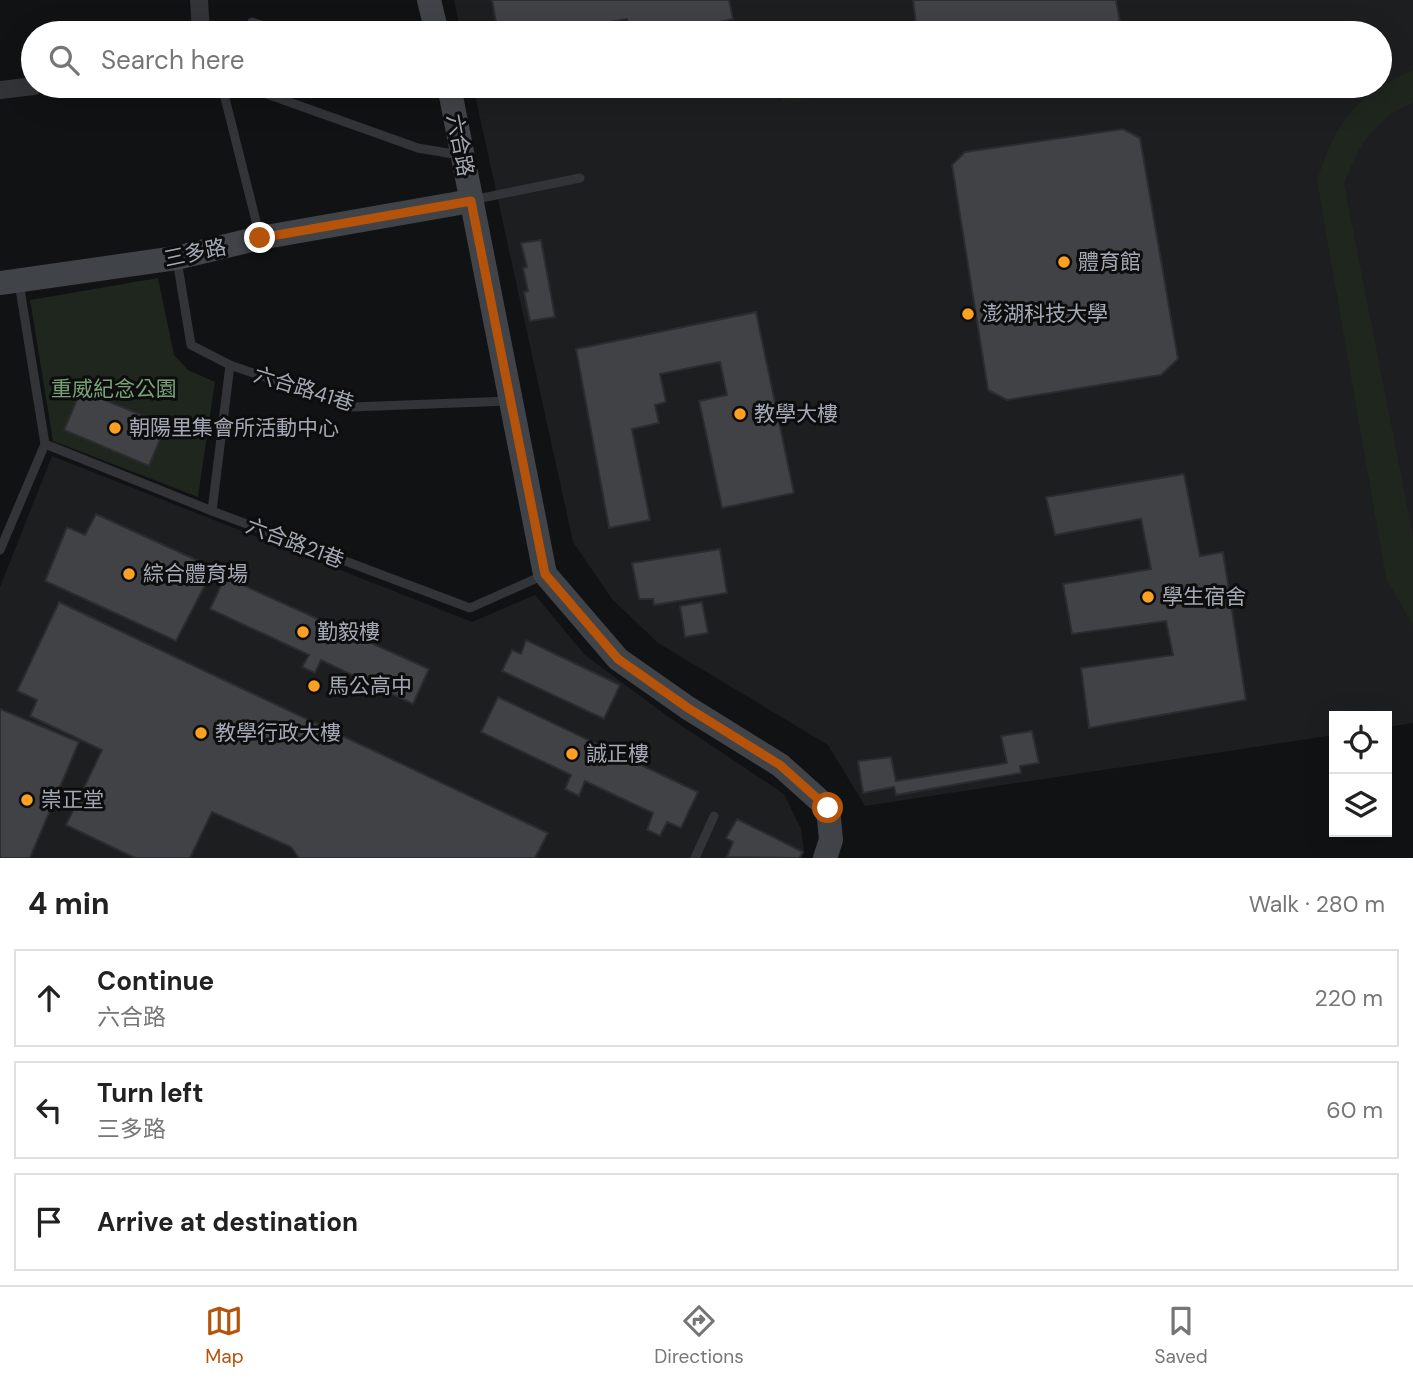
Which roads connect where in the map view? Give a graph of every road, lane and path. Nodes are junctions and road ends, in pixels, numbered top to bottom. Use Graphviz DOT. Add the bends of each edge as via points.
graph roads {
  1 [pos="200,0"];
  2 [pos="429,0"];
  3 [pos="201,21"];
  4 [pos="434,21"];
  5 [pos="21,88"];
  6 [pos="0,90"];
  7 [pos="225,98"];
  8 [pos="278,98"];
  9 [pos="449,98"];
  10 [pos="461,155"];
  11 [pos="580,178"];
  12 [pos="471,201"];
  13 [pos="260,238"];
  14 [pos="176,258"];
  15 [pos="9,283"];
  16 [pos="230,365"];
  17 [pos="510,401"];
  18 [pos="45,444"];
  19 [pos="212,511"];
  20 [pos="0,550"];
  21 [pos="545,574"];
  22 [pos="714,816"];
  23 [pos="695,858"];
  24 [pos="825,858"];
  1 -- 3 [label="street"];
  2 -- 4 [label="street"];
  5 -- 6 [label="street"];
  7 -- 13 [label="lane"];
  8 -- 10 [label="lane" via="418,148"];
  9 -- 10 [label="street, 六合路"];
  10 -- 12 [label="street, 六合路"];
  11 -- 12 [label="lane"];
  12 -- 13 [label="street, 三多路"];
  12 -- 17 [label="street, 六合路"];
  13 -- 14 [label="street, 三多路"];
  14 -- 15 [label="street, 三多路"];
  14 -- 16 [label="lane, 六合路41巷" via="191,345"];
  15 -- 18 [label="lane"];
  16 -- 17 [label="lane, 六合路41巷" via="352,407"];
  16 -- 19 [label="lane"];
  17 -- 21 [label="street, 六合路"];
  18 -- 19 [label="lane, 六合路21巷"];
  18 -- 20 [label="lane"];
  19 -- 21 [label="lane, 六合路21巷" via="470,608"];
  21 -- 24 [label="street, 六合路" via="618,659 780,765 828,808 831,840"];
  22 -- 23 [label="lane"];
}
